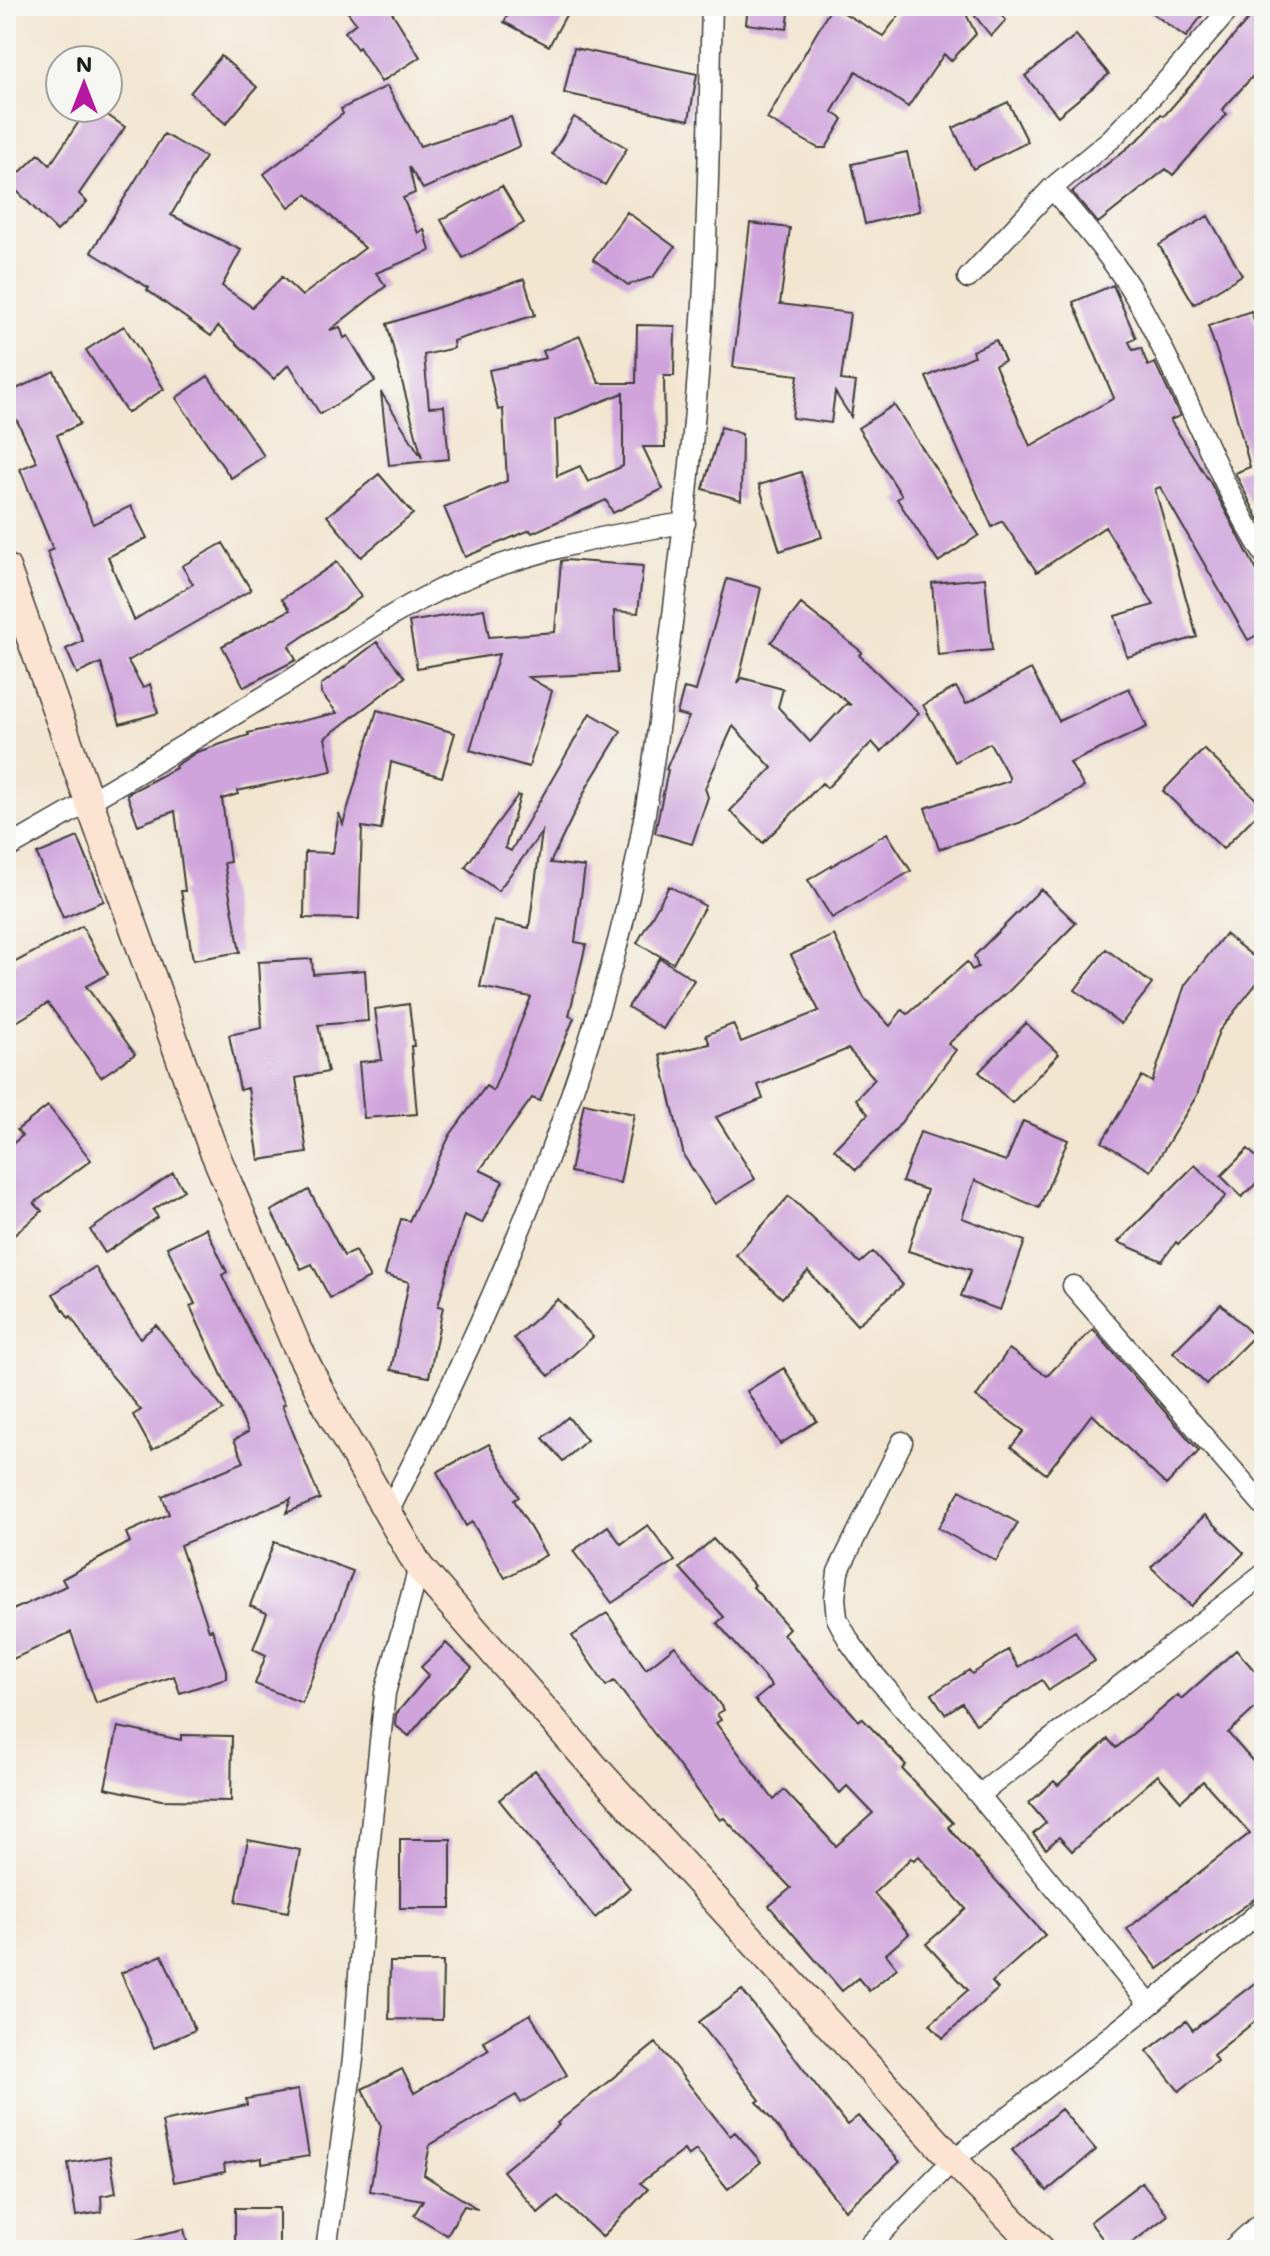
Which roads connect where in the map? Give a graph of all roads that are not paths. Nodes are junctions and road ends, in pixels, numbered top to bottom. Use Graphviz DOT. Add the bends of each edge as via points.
graph roads {
  1 [pos="712,6"];
  2 [pos="1232,6"];
  3 [pos="1052,188"];
  4 [pos="968,278"];
  5 [pos="685,523"];
  6 [pos="1264,554"];
  7 [pos="6,568"];
  8 [pos="90,802"];
  9 [pos="6,849"];
  10 [pos="1073,1286"];
  11 [pos="902,1442"];
  12 [pos="1264,1506"];
  13 [pos="387,1514"];
  14 [pos="419,1567"];
  15 [pos="1264,1574"];
  16 [pos="979,1795"];
  17 [pos="1264,1908"];
  18 [pos="1150,2005"];
  19 [pos="953,2160"];
  20 [pos="1264,2220"];
  21 [pos="326,2250"];
  22 [pos="865,2250"];
  23 [pos="1041,2250"];
  24 [pos="1231,2250"];
  1 -- 5 [label="street" via="703,318"];
  2 -- 3 [label="street" via="1111,139"];
  3 -- 4 [label="street"];
  3 -- 6 [label="street" via="1108,254 1138,301 1242,520"];
  5 -- 8 [label="street" via="546,551 439,590"];
  5 -- 13 [label="street" via="659,732 609,976 571,1096 514,1245"];
  7 -- 8 [label="street"];
  8 -- 9 [label="street"];
  8 -- 13 [label="street" via="211,1144 295,1342"];
  10 -- 12 [label="street"];
  11 -- 16 [label="street" via="838,1572 837,1618 870,1670"];
  13 -- 14 [label="street"];
  14 -- 19 [label="street"];
  14 -- 21 [label="street" via="385,1693 353,2059"];
  15 -- 16 [label="street"];
  16 -- 18 [label="street"];
  17 -- 18 [label="street"];
  18 -- 19 [label="street"];
  19 -- 22 [label="street"];
  19 -- 23 [label="street"];
  20 -- 24 [label="street"];
}
